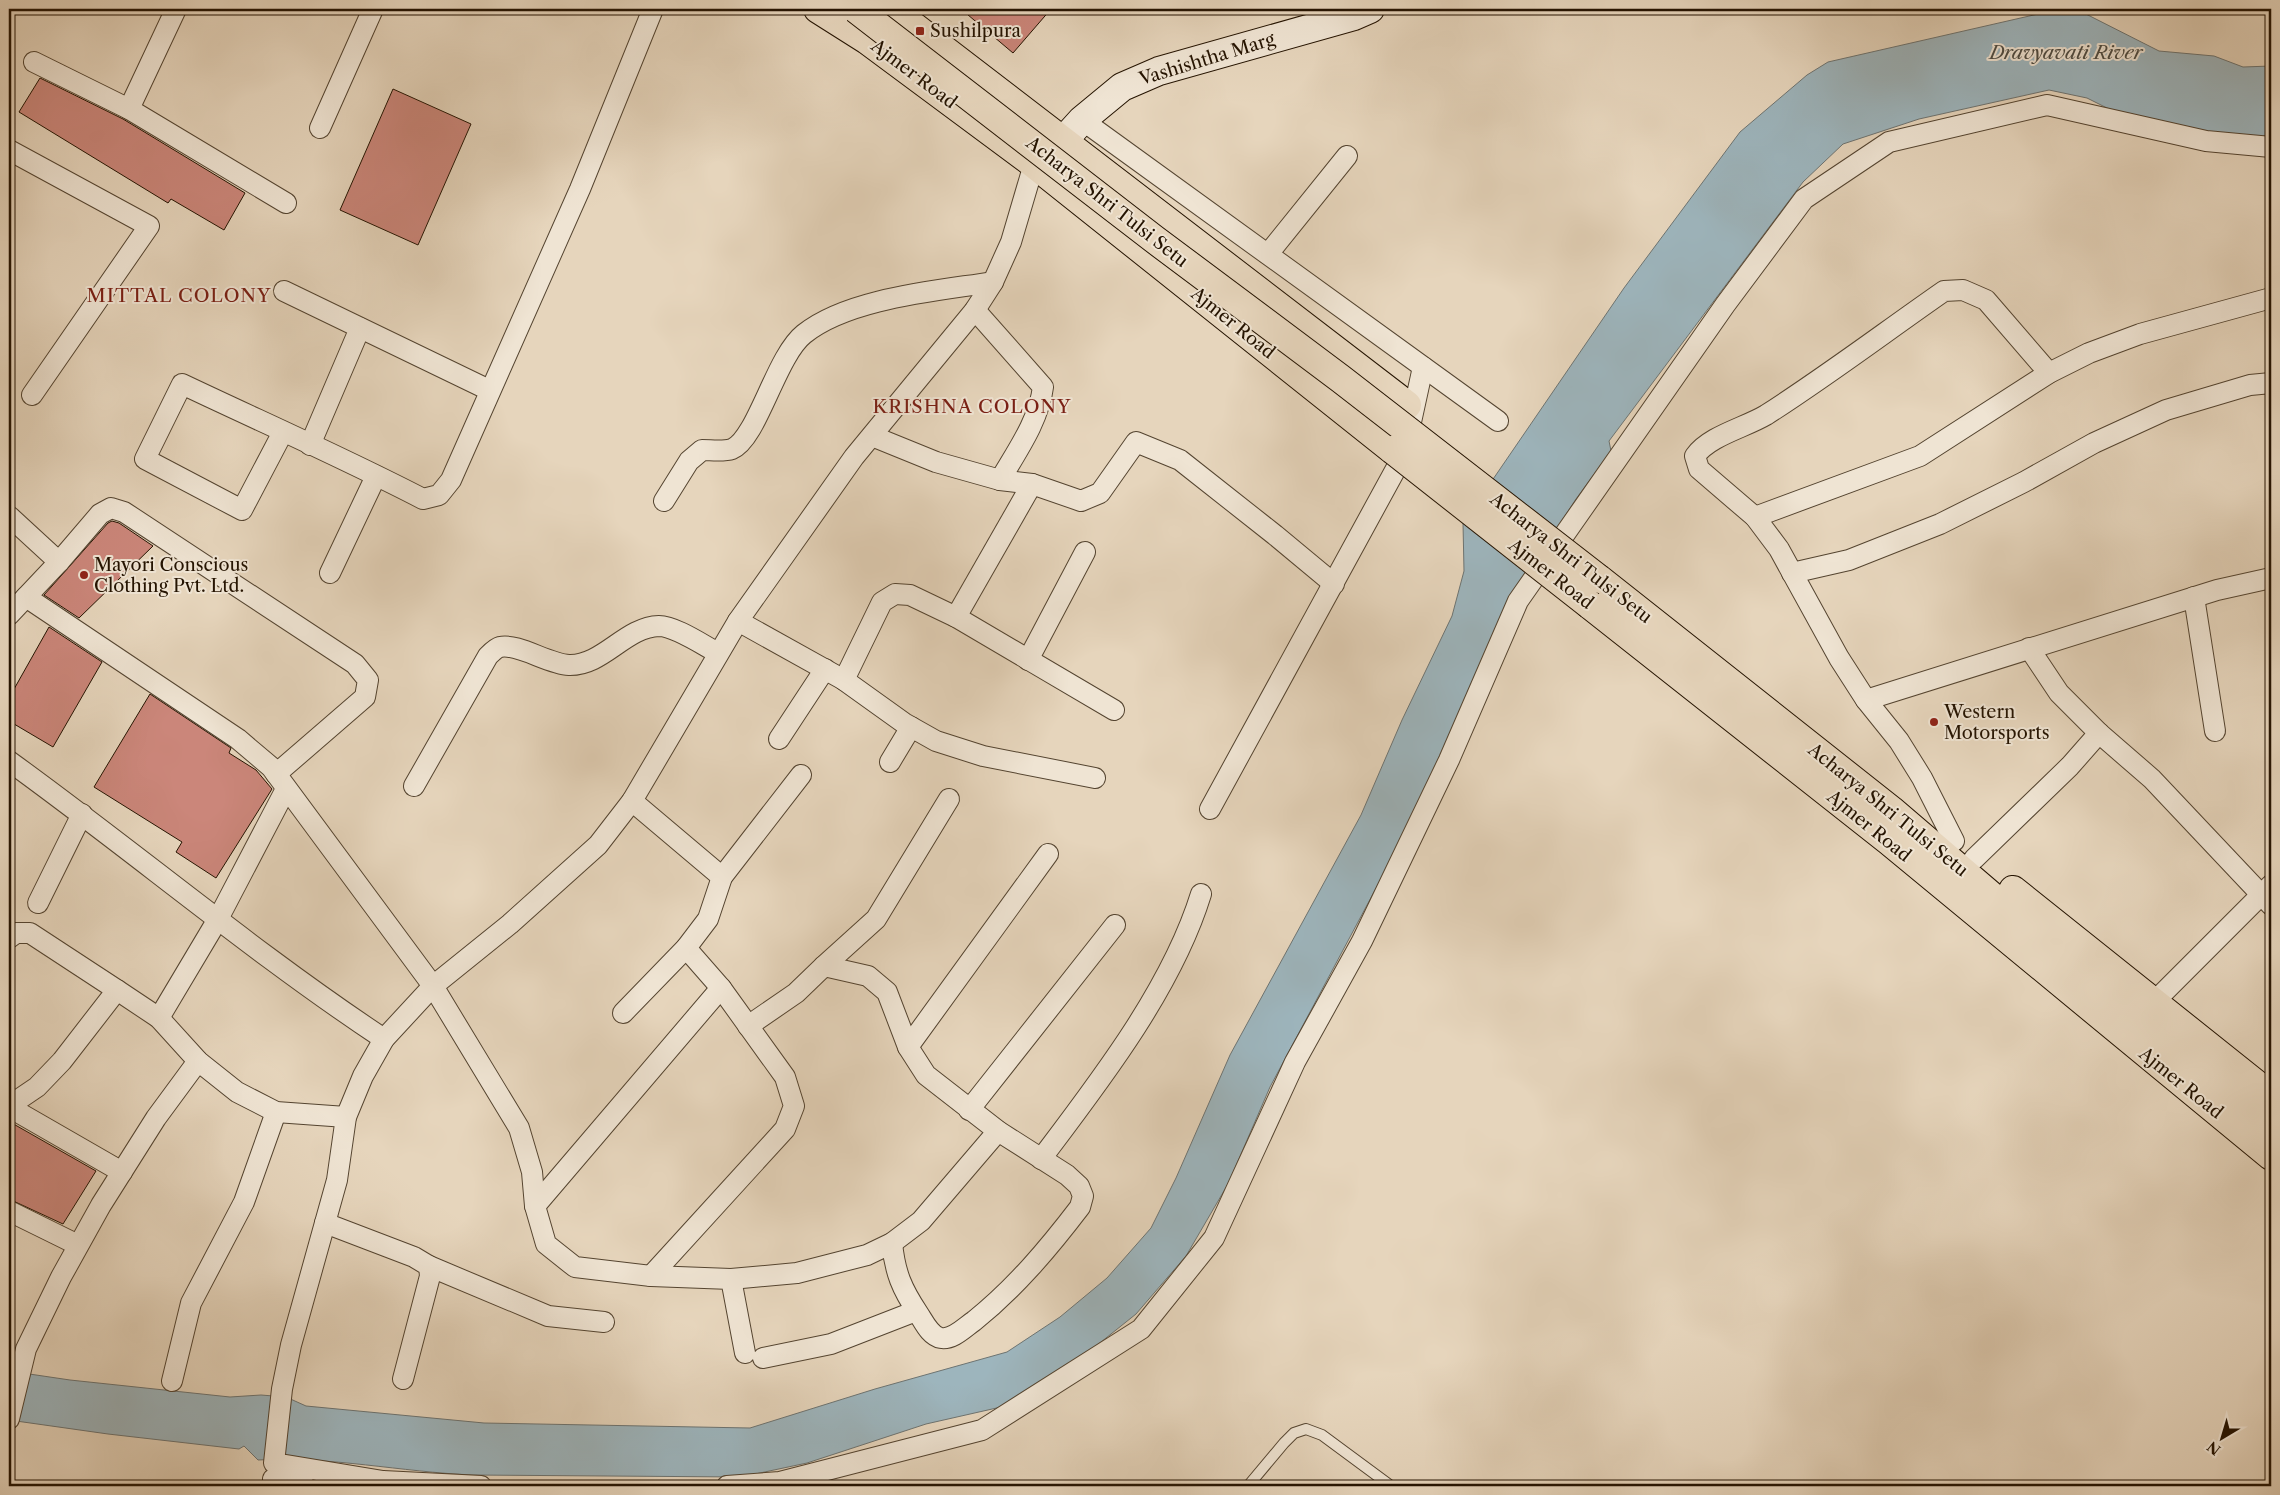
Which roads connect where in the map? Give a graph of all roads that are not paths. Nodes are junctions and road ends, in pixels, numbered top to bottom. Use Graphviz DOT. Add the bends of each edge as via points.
graph roads {
  1 [pos="176,9"];
  2 [pos="373,9"];
  3 [pos="653,9"];
  4 [pos="818,9"];
  5 [pos="856,9"];
  6 [pos="891,9"];
  7 [pos="1370,9"];
  8 [pos="34,62"];
  9 [pos="128,109"];
  10 [pos="1082,120"];
  11 [pos="320,128"];
  12 [pos="1062,142"];
  13 [pos="2271,147"];
  14 [pos="9,150"];
  15 [pos="1347,156"];
  16 [pos="1034,164"];
  17 [pos="286,203"];
  18 [pos="1268,254"];
  19 [pos="993,282"];
  20 [pos="284,291"];
  21 [pos="2271,298"];
  22 [pos="975,310"];
  23 [pos="360,328"];
  24 [pos="1423,367"];
  25 [pos="2049,373"];
  26 [pos="2271,383"];
  27 [pos="489,390"];
  28 [pos="32,395"];
  29 [pos="1498,421"];
  30 [pos="283,432"];
  31 [pos="872,436"];
  32 [pos="310,444"];
  33 [pos="376,476"];
  34 [pos="1000,480"];
  35 [pos="1032,484"];
  36 [pos="664,501"];
  37 [pos="9,516"];
  38 [pos="1755,517"];
  39 [pos="1085,552"];
  40 [pos="59,562"];
  41 [pos="330,573"];
  42 [pos="1792,573"];
  43 [pos="2271,578"];
  44 [pos="1334,584"];
  45 [pos="26,597"];
  46 [pos="2194,597"];
  47 [pos="9,615"];
  48 [pos="956,618"];
  49 [pos="738,621"];
  50 [pos="2029,648"];
  51 [pos="718,652"];
  52 [pos="1028,660"];
  53 [pos="825,670"];
  54 [pos="844,680"];
  55 [pos="1866,700"];
  56 [pos="1114,710"];
  57 [pos="911,727"];
  58 [pos="2215,731"];
  59 [pos="2099,733"];
  60 [pos="779,739"];
  61 [pos="9,761"];
  62 [pos="890,762"];
  63 [pos="801,775"];
  64 [pos="1095,778"];
  65 [pos="281,782"];
  66 [pos="414,786"];
  67 [pos="949,799"];
  68 [pos="632,801"];
  69 [pos="1210,809"];
  70 [pos="82,814"];
  71 [pos="1954,841"];
  72 [pos="1048,854"];
  73 [pos="1974,859"];
  74 [pos="722,877"];
  75 [pos="1201,894"];
  76 [pos="2268,895"];
  77 [pos="38,903"];
  78 [pos="218,919"];
  79 [pos="1115,925"];
  80 [pos="9,938"];
  81 [pos="686,948"];
  82 [pos="824,966"];
  83 [pos="433,986"];
  84 [pos="721,988"];
  85 [pos="117,990"];
  86 [pos="2153,1003"];
  87 [pos="623,1013"];
  88 [pos="159,1018"];
  89 [pos="748,1026"];
  90 [pos="384,1039"];
  91 [pos="908,1047"];
  92 [pos="198,1061"];
  93 [pos="2271,1096"];
  94 [pos="9,1107"];
  95 [pos="970,1110"];
  96 [pos="276,1112"];
  97 [pos="346,1117"];
  98 [pos="2271,1125"];
  99 [pos="998,1131"];
  100 [pos="2271,1156"];
  101 [pos="1041,1159"];
  102 [pos="122,1172"];
  103 [pos="535,1206"];
  104 [pos="9,1211"];
  105 [pos="326,1223"];
  106 [pos="892,1243"];
  107 [pos="78,1245"];
  108 [pos="429,1266"];
  109 [pos="652,1276"];
  110 [pos="731,1278"];
  111 [pos="916,1311"];
  112 [pos="604,1322"];
  113 [pos="403,1379"];
  114 [pos="172,1381"];
  115 [pos="9,1419"];
  116 [pos="273,1471"];
  117 [pos="382,1484"];
  118 [pos="305,1486"];
  119 [pos="481,1486"];
  120 [pos="727,1486"];
  121 [pos="1248,1486"];
  122 [pos="1391,1486"];
  1 -- 9 [label="street"];
  2 -- 11 [label="street"];
  3 -- 27 [label="street" via="580,190"];
  4 -- 16 [label="highway, Ajmer Road" via="867,40"];
  5 -- 98 [label="highway, Acharya Shri Tulsi Setu, bridge" via="1154,239 1349,384 1667,632 1891,810 2057,952"];
  6 -- 12 [label="highway, Ajmer Road"];
  7 -- 10 [label="street, Vashishtha Marg" via="1159,71 1122,87"];
  8 -- 9 [label="street"];
  9 -- 17 [label="street"];
  10 -- 12 [label="street, Vashishtha Marg"];
  10 -- 18 [label="street"];
  12 -- 71 [label="highway, Ajmer Road" via="1314,332"];
  13 -- 120 [label="street" via="2206,141 2047,105 1889,142 1804,199 1725,305 1518,602 1449,760 1362,941 1295,1062 1214,1238 1141,1330 982,1430 780,1482"];
  14 -- 28 [label="street" via="148,226"];
  15 -- 18 [label="street"];
  16 -- 19 [label="street" via="1011,242"];
  16 -- 100 [label="highway, Ajmer Road, bridge" via="1881,835"];
  18 -- 24 [label="street"];
  19 -- 22 [label="street"];
  19 -- 36 [label="street" via="888,300 837,315 803,334 782,361 750,431 734,448 702,450 688,461"];
  20 -- 23 [label="street"];
  21 -- 25 [label="street" via="2140,334 2089,353"];
  22 -- 31 [label="street"];
  22 -- 34 [label="street" via="1043,386 1042,398 1028,430"];
  23 -- 27 [label="street"];
  23 -- 32 [label="street"];
  24 -- 29 [label="street"];
  24 -- 44 [label="street" via="1404,454"];
  25 -- 38 [label="street" via="1920,456"];
  25 -- 38 [label="street" via="1986,300 1963,290 1944,291 1790,399 1750,424 1702,446 1695,456 1699,469"];
  26 -- 42 [label="street" via="2250,385 2166,410 2094,443 1940,524 1848,560"];
  27 -- 33 [label="street" via="450,480 439,495 423,499"];
  30 -- 30 [label="street" via="182,384 145,459 242,510"];
  30 -- 32 [label="street"];
  31 -- 34 [label="street" via="936,462"];
  31 -- 49 [label="street"];
  32 -- 33 [label="street"];
  33 -- 41 [label="street"];
  34 -- 35 [label="street"];
  35 -- 44 [label="street" via="1081,501 1100,493 1136,442 1180,460"];
  35 -- 48 [label="street"];
  37 -- 40 [label="street"];
  38 -- 42 [label="street"];
  39 -- 52 [label="street"];
  40 -- 45 [label="street"];
  40 -- 65 [label="street" via="100,514 111,508 124,512 355,664 368,680 365,698"];
  42 -- 55 [label="street"];
  43 -- 46 [label="street"];
  44 -- 69 [label="street"];
  45 -- 47 [label="street"];
  45 -- 65 [label="street" via="238,739 271,767"];
  46 -- 50 [label="street"];
  46 -- 58 [label="street"];
  48 -- 52 [label="street"];
  48 -- 54 [label="street" via="910,595 895,594 882,602"];
  49 -- 51 [label="street"];
  49 -- 53 [label="street"];
  50 -- 55 [label="street"];
  50 -- 59 [label="street" via="2059,693"];
  51 -- 66 [label="street" via="660,626 639,632 586,663 550,662 516,648 500,647 488,656"];
  51 -- 68 [label="street"];
  52 -- 56 [label="street"];
  53 -- 54 [label="street"];
  53 -- 60 [label="street"];
  54 -- 57 [label="street"];
  55 -- 71 [label="street" via="1918,771"];
  57 -- 62 [label="street"];
  57 -- 64 [label="street" via="936,741 983,756"];
  59 -- 73 [label="street" via="2070,766"];
  59 -- 76 [label="street" via="2152,779"];
  61 -- 70 [label="street"];
  63 -- 74 [label="street"];
  65 -- 78 [label="street"];
  65 -- 83 [label="street"];
  67 -- 82 [label="street" via="876,919"];
  68 -- 74 [label="street"];
  68 -- 83 [label="street" via="598,845 561,880"];
  70 -- 77 [label="street"];
  70 -- 78 [label="street"];
  71 -- 73 [label="highway, Ajmer Road"];
  72 -- 91 [label="street"];
  73 -- 86 [label="highway, Ajmer Road"];
  74 -- 81 [label="street" via="708,919"];
  75 -- 101 [label="street" via="1192,922 1131,1034"];
  76 -- 86 [label="street"];
  78 -- 88 [label="street"];
  78 -- 90 [label="street" via="319,996"];
  79 -- 95 [label="street"];
  80 -- 85 [label="street" via="16,932 30,933"];
  81 -- 84 [label="street"];
  81 -- 87 [label="street"];
  82 -- 89 [label="street" via="796,993"];
  82 -- 91 [label="street" via="868,976 887,992"];
  83 -- 90 [label="street"];
  83 -- 103 [label="street" via="519,1128 532,1172"];
  84 -- 89 [label="street"];
  84 -- 103 [label="street"];
  85 -- 88 [label="street"];
  85 -- 94 [label="street" via="62,1060 37,1087"];
  86 -- 93 [label="highway, Ajmer Road"];
  88 -- 92 [label="street"];
  89 -- 109 [label="street" via="785,1077 794,1106 785,1129"];
  90 -- 97 [label="street" via="363,1076"];
  91 -- 95 [label="street" via="926,1075"];
  92 -- 96 [label="street" via="237,1092"];
  92 -- 102 [label="street"];
  94 -- 102 [label="street"];
  95 -- 99 [label="street"];
  96 -- 97 [label="street"];
  96 -- 114 [label="street" via="244,1202 191,1304"];
  97 -- 105 [label="street" via="337,1180"];
  99 -- 101 [label="street"];
  99 -- 106 [label="street" via="920,1221"];
  101 -- 111 [label="street" via="1079,1186 1083,1196 1080,1206 1046,1250 1002,1298 958,1334 940,1338 929,1330"];
  102 -- 107 [label="street"];
  103 -- 109 [label="street" via="546,1244 575,1267"];
  104 -- 107 [label="street"];
  105 -- 108 [label="street"];
  105 -- 116 [label="street" via="290,1345"];
  106 -- 110 [label="street" via="867,1255 797,1273"];
  106 -- 111 [label="street" via="894,1267"];
  107 -- 115 [label="street" via="26,1349"];
  108 -- 112 [label="street" via="548,1316"];
  108 -- 113 [label="street" via="430,1276"];
  109 -- 110 [label="street"];
  110 -- 111 [label="street" via="754,1356 831,1344"];
  116 -- 117 [label="street"];
  116 -- 118 [label="street"];
  117 -- 119 [label="street"];
  121 -- 122 [label="lane" via="1294,1433 1306,1429 1322,1435"];
}
